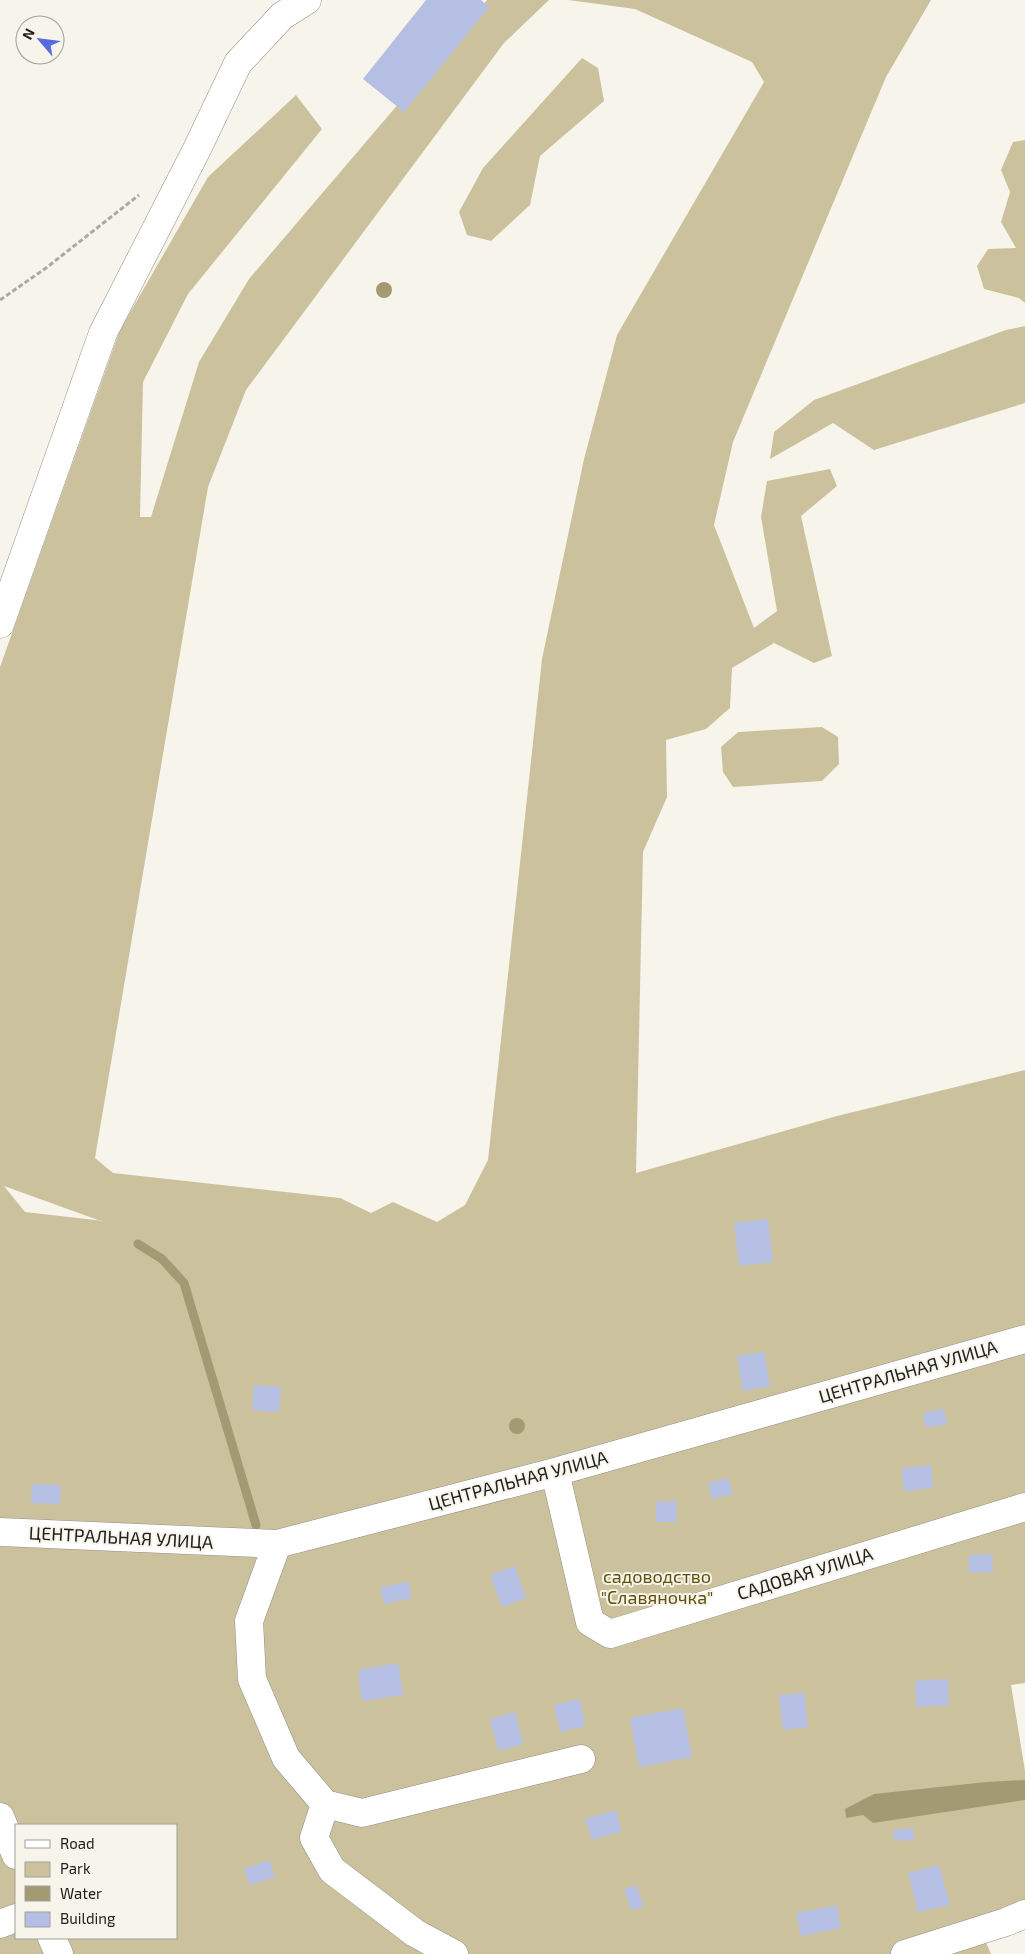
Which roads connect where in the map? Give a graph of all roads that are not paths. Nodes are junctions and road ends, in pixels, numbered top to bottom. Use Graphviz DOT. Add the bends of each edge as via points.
graph roads {
  1 [pos="307,0"];
  2 [pos="0,624"];
  3 [pos="1025,1339"];
  4 [pos="556,1472"];
  5 [pos="1025,1507"];
  6 [pos="0,1532"];
  7 [pos="277,1544"];
  8 [pos="581,1759"];
  9 [pos="325,1804"];
  10 [pos="0,1817"];
  11 [pos="15,1853"];
  12 [pos="1025,1914"];
  13 [pos="15,1918"];
  14 [pos="0,1924"];
  15 [pos="52,1939"];
  16 [pos="59,1954"];
  17 [pos="454,1954"];
  18 [pos="905,1954"];
  1 -- 2 [label="street" via="282,16 238,63 103,333"];
  3 -- 4 [label="street, ЦЕНТРАЛЬНАЯ УЛИЦА"];
  4 -- 5 [label="street, САДОВАЯ УЛИЦА" via="590,1622 610,1634"];
  4 -- 7 [label="street, ЦЕНТРАЛЬНАЯ УЛИЦА"];
  6 -- 7 [label="street, ЦЕНТРАЛЬНАЯ УЛИЦА"];
  7 -- 9 [label="street" via="249,1621 252,1678 286,1758"];
  8 -- 9 [label="street" via="362,1813"];
  9 -- 17 [label="street" via="314,1838 332,1870 415,1933"];
  10 -- 11 [label="street"];
  12 -- 18 [label="street"];
  13 -- 14 [label="street"];
  15 -- 16 [label="street"];
}
